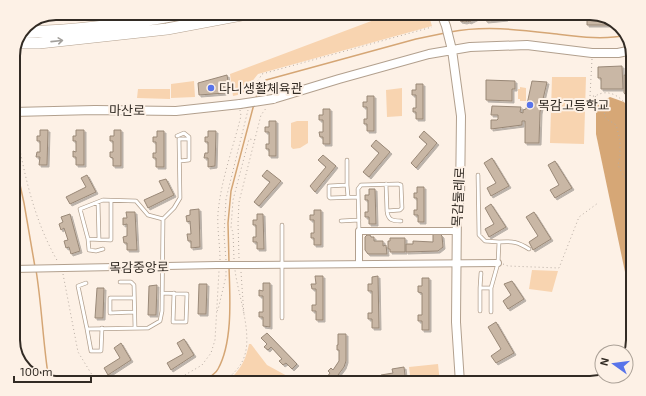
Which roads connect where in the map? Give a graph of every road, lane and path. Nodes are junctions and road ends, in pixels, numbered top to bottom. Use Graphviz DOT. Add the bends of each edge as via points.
graph roads {
  1 [pos="145,20"];
  2 [pos="215,20"];
  3 [pos="444,20"];
  4 [pos="432,27"];
  5 [pos="29,32"];
  6 [pos="23,43"];
  7 [pos="452,50"];
  8 [pos="626,51"];
  9 [pos="592,53"];
  10 [pos="595,96"];
  11 [pos="250,98"];
  12 [pos="274,99"];
  13 [pos="626,103"];
  14 [pos="239,104"];
  15 [pos="249,106"];
  16 [pos="20,112"];
  17 [pos="236,135"];
  18 [pos="178,136"];
  19 [pos="242,136"];
  20 [pos="189,139"];
  21 [pos="249,139"];
  22 [pos="255,140"];
  23 [pos="20,150"];
  24 [pos="347,160"];
  25 [pos="180,161"];
  26 [pos="478,175"];
  27 [pos="626,176"];
  28 [pos="386,184"];
  29 [pos="348,185"];
  30 [pos="348,197"];
  31 [pos="358,197"];
  32 [pos="111,200"];
  33 [pos="98,202"];
  34 [pos="598,203"];
  35 [pos="387,211"];
  36 [pos="163,219"];
  37 [pos="359,220"];
  38 [pos="341,221"];
  39 [pos="400,221"];
  40 [pos="282,225"];
  41 [pos="456,231"];
  42 [pos="359,232"];
  43 [pos="88,239"];
  44 [pos="99,239"];
  45 [pos="499,242"];
  46 [pos="103,249"];
  47 [pos="529,250"];
  48 [pos="226,262"];
  49 [pos="456,263"];
  50 [pos="498,263"];
  51 [pos="282,264"];
  52 [pos="359,264"];
  53 [pos="241,265"];
  54 [pos="162,266"];
  55 [pos="219,266"];
  56 [pos="61,268"];
  57 [pos="20,269"];
  58 [pos="226,269"];
  59 [pos="481,273"];
  60 [pos="120,282"];
  61 [pos="86,283"];
  62 [pos="480,288"];
  63 [pos="491,288"];
  64 [pos="162,293"];
  65 [pos="174,293"];
  66 [pos="134,298"];
  67 [pos="217,311"];
  68 [pos="134,312"];
  69 [pos="480,312"];
  70 [pos="491,312"];
  71 [pos="282,318"];
  72 [pos="87,328"];
  73 [pos="102,328"];
  74 [pos="135,328"];
  75 [pos="246,331"];
  76 [pos="93,376"];
  77 [pos="183,376"];
  78 [pos="460,376"];
  1 -- 5 [label="highway"];
  6 -- 2 [label="highway, one-way" via="167,29"];
  3 -- 7 [label="street, 목감둘레로"];
  4 -- 11 [label="path" via="262,74"];
  7 -- 9 [label="street" via="527,45"];
  7 -- 12 [label="street" via="429,54"];
  7 -- 41 [label="street, 목감둘레로" via="462,116 460,200"];
  8 -- 9 [label="street"];
  9 -- 10 [label="path" via="590,96"];
  10 -- 13 [label="path" via="604,93 621,98"];
  10 -- 27 [label="path" via="604,108 605,117 617,128 620,141 618,165 624,177"];
  12 -- 14 [label="street, 마산로, bridge"];
  12 -- 22 [label="path" via="261,115"];
  14 -- 16 [label="street, 마산로" via="176,111"];
  14 -- 17 [label="path" via="242,116"];
  15 -- 19 [label="path"];
  17 -- 19 [label="path"];
  17 -- 55 [label="path" via="218,213"];
  18 -- 20 [label="lane" via="184,132"];
  19 -- 48 [label="path" via="226,199"];
  20 -- 25 [label="lane" via="189,160"];
  20 -- 25 [label="lane" via="179,139"];
  21 -- 22 [label="path"];
  22 -- 53 [label="path" via="239,202"];
  23 -- 56 [label="path" via="30,196 49,246"];
  24 -- 29 [label="lane"];
  25 -- 36 [label="lane" via="180,198"];
  26 -- 45 [label="lane" via="479,235 485,241"];
  28 -- 31 [label="lane" via="361,185"];
  28 -- 35 [label="lane"];
  28 -- 35 [label="lane" via="401,185 402,208"];
  29 -- 30 [label="lane"];
  29 -- 30 [label="lane" via="330,186 329,198"];
  30 -- 31 [label="lane"];
  31 -- 37 [label="lane"];
  32 -- 33 [label="lane"];
  32 -- 36 [label="lane" via="136,201 148,215"];
  32 -- 44 [label="lane" via="110,240"];
  33 -- 43 [label="lane" via="80,209"];
  33 -- 44 [label="lane"];
  34 -- 50 [label="path" via="579,217 559,268 508,266"];
  35 -- 39 [label="lane" via="389,219"];
  36 -- 54 [label="lane"];
  37 -- 38 [label="lane"];
  37 -- 42 [label="lane"];
  40 -- 51 [label="lane"];
  41 -- 42 [label="street"];
  41 -- 49 [label="street, 목감둘레로"];
  42 -- 52 [label="street"];
  43 -- 44 [label="lane"];
  43 -- 46 [label="lane" via="89,250 96,252"];
  45 -- 47 [label="lane" via="519,243"];
  45 -- 50 [label="lane"];
  49 -- 50 [label="street"];
  49 -- 52 [label="street"];
  49 -- 78 [label="street, 목감둘레로"];
  50 -- 63 [label="lane"];
  51 -- 52 [label="street"];
  51 -- 53 [label="street"];
  51 -- 71 [label="lane"];
  53 -- 55 [label="street, 목감중앙로, bridge"];
  53 -- 75 [label="path"];
  54 -- 55 [label="street, 목감중앙로"];
  54 -- 56 [label="street, 목감중앙로"];
  54 -- 64 [label="lane"];
  55 -- 67 [label="path"];
  56 -- 57 [label="street, 목감중앙로"];
  56 -- 76 [label="path" via="78,352"];
  58 -- 67 [label="path"];
  59 -- 62 [label="lane"];
  60 -- 66 [label="lane" via="131,282 134,285"];
  61 -- 72 [label="lane" via="78,286"];
  62 -- 63 [label="lane"];
  62 -- 69 [label="lane"];
  63 -- 70 [label="lane"];
  64 -- 65 [label="lane"];
  64 -- 74 [label="lane" via="160,321 148,328"];
  65 -- 65 [label="lane" via="187,294 186,322 173,322"];
  66 -- 68 [label="lane"];
  66 -- 68 [label="lane" via="110,298 110,313"];
  67 -- 77 [label="path" via="215,340 211,353 202,364"];
  68 -- 74 [label="lane"];
  72 -- 73 [label="lane"];
  72 -- 73 [label="lane" via="91,351 101,351"];
  73 -- 74 [label="lane"];
}
